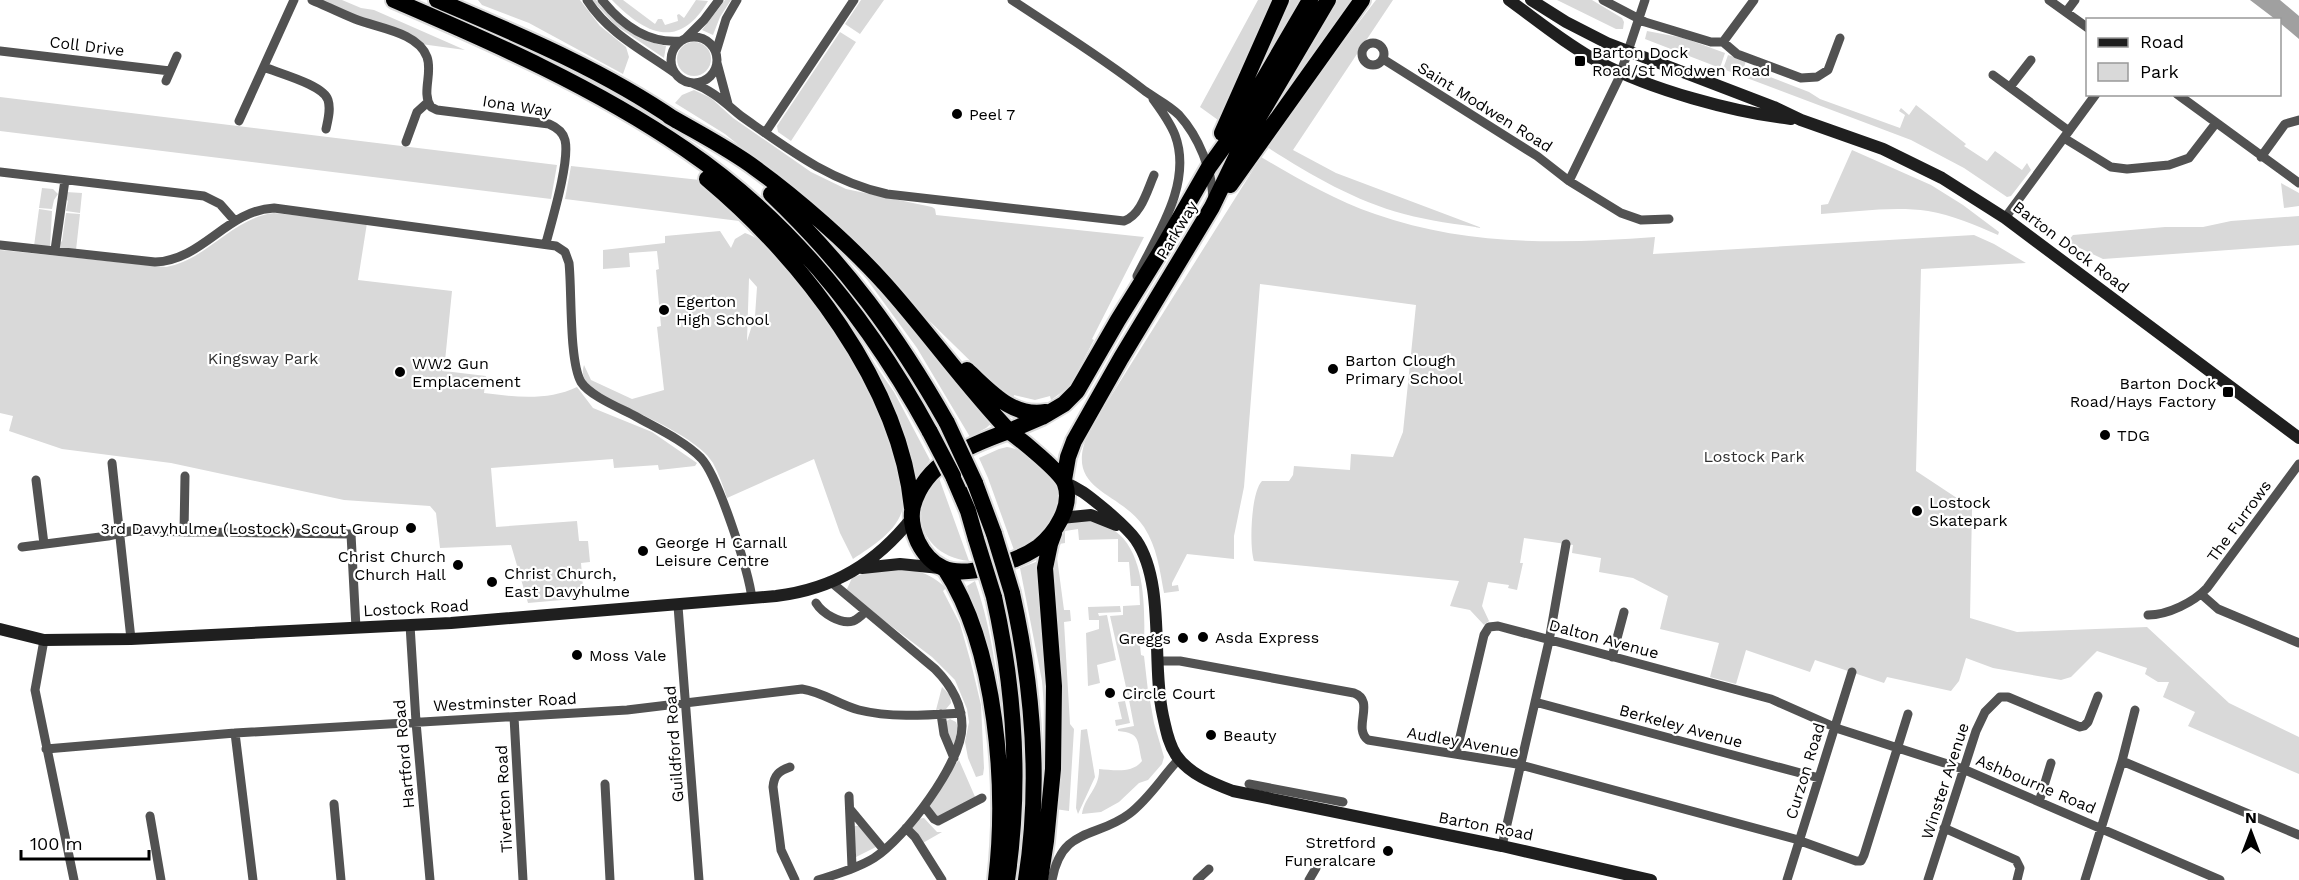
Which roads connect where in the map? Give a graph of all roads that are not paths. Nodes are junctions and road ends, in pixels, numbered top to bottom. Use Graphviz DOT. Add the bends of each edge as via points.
graph roads {
  1 [pos="294,0"];
  2 [pos="312,0"];
  3 [pos="393,0"];
  4 [pos="437,0"];
  5 [pos="587,0"];
  6 [pos="602,0"];
  7 [pos="718,0"];
  8 [pos="737,0"];
  9 [pos="854,0"];
  10 [pos="1012,0"];
  11 [pos="1281,0"];
  12 [pos="1310,0"];
  13 [pos="1328,0"];
  14 [pos="1509,0"];
  15 [pos="1530,0"];
  16 [pos="1603,0"];
  17 [pos="1645,0"];
  18 [pos="1754,0"];
  19 [pos="2049,0"];
  20 [pos="2075,0"];
  21 [pos="1361,1"];
  22 [pos="2066,12"];
  23 [pos="1638,19"];
  24 [pos="2086,27"];
  25 [pos="1840,38"];
  26 [pos="684,39"];
  27 [pos="1724,42"];
  28 [pos="0,51"];
  29 [pos="1627,51"];
  30 [pos="716,52"];
  31 [pos="177,56"];
  32 [pos="1383,59"];
  33 [pos="2031,60"];
  34 [pos="717,63"];
  35 [pos="264,67"];
  36 [pos="171,71"];
  37 [pos="675,73"];
  38 [pos="1620,73"];
  39 [pos="1993,75"];
  40 [pos="166,81"];
  41 [pos="692,83"];
  42 [pos="2010,87"];
  43 [pos="1151,96"];
  44 [pos="2095,96"];
  45 [pos="2180,96"];
  46 [pos="608,100"];
  47 [pos="428,102"];
  48 [pos="728,104"];
  49 [pos="669,116"];
  50 [pos="1801,120"];
  51 [pos="2299,120"];
  52 [pos="239,121"];
  53 [pos="2216,123"];
  54 [pos="1246,126"];
  55 [pos="326,129"];
  56 [pos="765,133"];
  57 [pos="2067,134"];
  58 [pos="406,142"];
  59 [pos="1235,146"];
  60 [pos="2261,157"];
  61 [pos="1208,169"];
  62 [pos="0,172"];
  63 [pos="1154,175"];
  64 [pos="65,180"];
  65 [pos="1569,181"];
  66 [pos="2299,183"];
  67 [pos="1212,207"];
  68 [pos="2005,218"];
  69 [pos="1669,219"];
  70 [pos="235,221"];
  71 [pos="546,243"];
  72 [pos="0,245"];
  73 [pos="55,250"];
  74 [pos="1118,320"];
  75 [pos="1054,410"];
  76 [pos="1002,412"];
  77 [pos="1009,432"];
  78 [pos="2299,438"];
  79 [pos="112,463"];
  80 [pos="2299,464"];
  81 [pos="185,476"];
  82 [pos="36,480"];
  83 [pos="1065,482"];
  84 [pos="912,513"];
  85 [pos="1059,522"];
  86 [pos="1128,530"];
  87 [pos="184,532"];
  88 [pos="119,533"];
  89 [pos="44,544"];
  90 [pos="1566,544"];
  91 [pos="22,547"];
  92 [pos="944,568"];
  93 [pos="856,570"];
  94 [pos="831,582"];
  95 [pos="2201,594"];
  96 [pos="752,599"];
  97 [pos="816,603"];
  98 [pos="678,606"];
  99 [pos="865,612"];
  100 [pos="1624,612"];
  101 [pos="2148,615"];
  102 [pos="410,625"];
  103 [pos="356,628"];
  104 [pos="0,629"];
  105 [pos="131,639"];
  106 [pos="44,640"];
  107 [pos="1549,641"];
  108 [pos="2299,643"];
  109 [pos="1612,657"];
  110 [pos="1157,660"];
  111 [pos="1852,672"];
  112 [pos="2098,696"];
  113 [pos="1535,702"];
  114 [pos="686,703"];
  115 [pos="2135,711"];
  116 [pos="961,713"];
  117 [pos="941,714"];
  118 [pos="1908,714"];
  119 [pos="514,717"];
  120 [pos="416,723"];
  121 [pos="1835,727"];
  122 [pos="235,733"];
  123 [pos="1898,748"];
  124 [pos="46,749"];
  125 [pos="1456,754"];
  126 [pos="954,758"];
  127 [pos="1179,759"];
  128 [pos="2122,761"];
  129 [pos="2051,763"];
  130 [pos="1520,766"];
  131 [pos="790,767"];
  132 [pos="1963,769"];
  133 [pos="1819,778"];
  134 [pos="605,784"];
  135 [pos="1249,784"];
  136 [pos="1262,792"];
  137 [pos="849,796"];
  138 [pos="982,798"];
  139 [pos="1343,802"];
  140 [pos="2039,802"];
  141 [pos="1315,803"];
  142 [pos="334,804"];
  143 [pos="924,806"];
  144 [pos="850,809"];
  145 [pos="150,816"];
  146 [pos="906,828"];
  147 [pos="1944,828"];
  148 [pos="2102,829"];
  149 [pos="2299,835"];
  150 [pos="1799,841"];
  151 [pos="1502,846"];
  152 [pos="884,850"];
  153 [pos="852,867"];
  154 [pos="1317,868"];
  155 [pos="1209,869"];
  156 [pos="841,877"];
  157 [pos="74,880"];
  158 [pos="161,880"];
  159 [pos="253,880"];
  160 [pos="341,880"];
  161 [pos="430,880"];
  162 [pos="523,880"];
  163 [pos="610,880"];
  164 [pos="699,880"];
  165 [pos="795,880"];
  166 [pos="818,880"];
  167 [pos="942,880"];
  168 [pos="996,880"];
  169 [pos="1007,880"];
  170 [pos="1026,880"];
  171 [pos="1040,880"];
  172 [pos="1052,880"];
  173 [pos="1197,880"];
  174 [pos="1309,880"];
  175 [pos="1651,880"];
  176 [pos="1787,880"];
  177 [pos="1928,880"];
  178 [pos="2017,880"];
  179 [pos="2085,880"];
  180 [pos="2220,880"];
  1 -- 35 [label="street"];
  2 -- 47 [label="street" via="419,45 429,61"];
  3 -- 46 [label="highway" via="495,43"];
  4 -- 49 [label="highway" via="566,57"];
  5 -- 37 [label="street" via="614,30"];
  6 -- 26 [label="street" via="616,16 649,38"];
  7 -- 26 [label="street"];
  8 -- 30 [label="street" via="721,29"];
  9 -- 56 [label="street"];
  10 -- 43 [label="street"];
  11 -- 54 [label="highway"];
  12 -- 54 [label="highway"];
  13 -- 54 [label="highway"];
  14 -- 38 [label="main road, Barton Dock Road"];
  15 -- 29 [label="main road, Barton Dock Road"];
  16 -- 23 [label="street"];
  17 -- 23 [label="street"];
  18 -- 27 [label="street"];
  19 -- 22 [label="street"];
  20 -- 22 [label="street"];
  21 -- 54 [label="highway"];
  22 -- 24 [label="street"];
  23 -- 27 [label="street" via="1711,42"];
  23 -- 29 [label="street"];
  25 -- 27 [label="street" via="1828,70 1809,80 1745,57"];
  26 -- 30 [label="street" via="707,40"];
  26 -- 37 [label="street" via="676,45 670,59"];
  28 -- 36 [label="street, Coll Drive"];
  29 -- 38 [label="street"];
  29 -- 50 [label="main road, Barton Dock Road"];
  30 -- 34 [label="street"];
  31 -- 36 [label="street"];
  32 -- 65 [label="street, Saint Modwen Road" via="1537,156"];
  33 -- 42 [label="street"];
  34 -- 41 [label="street" via="711,76"];
  34 -- 48 [label="street"];
  35 -- 52 [label="street"];
  35 -- 55 [label="street" via="326,95"];
  36 -- 40 [label="street"];
  37 -- 41 [label="street"];
  38 -- 50 [label="main road, Barton Dock Road" via="1696,98 1772,117"];
  38 -- 65 [label="street"];
  39 -- 42 [label="street"];
  41 -- 48 [label="street"];
  42 -- 57 [label="street"];
  43 -- 61 [label="street" via="1186,125"];
  43 -- 74 [label="street" via="1174,133 1179,153 1178,177 1167,213"];
  44 -- 57 [label="street"];
  45 -- 53 [label="street"];
  46 -- 84 [label="highway" via="733,202 773,241 829,309 862,363 888,417 904,460"];
  46 -- 169 [label="highway, bridge" via="687,150 800,249 885,355 953,476 994,597 1008,667 1016,757"];
  47 -- 58 [label="street" via="417,112"];
  47 -- 71 [label="street, Iona Way" via="437,110 549,124 561,131 566,147"];
  48 -- 56 [label="street"];
  49 -- 76 [label="highway" via="731,152 779,187 883,282 927,332 998,399"];
  49 -- 170 [label="highway, bridge" via="763,187 823,246 888,326 947,423 994,534 1012,593 1026,661 1034,794"];
  50 -- 68 [label="main road, Barton Dock Road" via="1916,164"];
  51 -- 60 [label="street" via="2285,124"];
  53 -- 57 [label="street" via="2189,158 2169,165 2127,169 2111,167"];
  53 -- 60 [label="street"];
  54 -- 59 [label="highway"];
  54 -- 59 [label="highway"];
  56 -- 63 [label="street" via="831,176 867,190 1124,221 1137,212"];
  57 -- 68 [label="street"];
  59 -- 61 [label="highway, Parkway"];
  59 -- 67 [label="highway, Parkway"];
  60 -- 66 [label="street"];
  61 -- 67 [label="street"];
  61 -- 74 [label="highway, Parkway"];
  62 -- 64 [label="street"];
  64 -- 70 [label="street" via="204,196 220,204"];
  64 -- 73 [label="street"];
  65 -- 69 [label="street, Saint Modwen Road" via="1632,218"];
  67 -- 83 [label="highway, Parkway" via="1074,441"];
  68 -- 78 [label="main road, Barton Dock Road"];
  70 -- 71 [label="street" via="257,210 283,208"];
  70 -- 73 [label="street" via="188,254 171,261"];
  71 -- 96 [label="street" via="561,249 570,263 580,380 592,393 676,440 700,458 731,525 746,566"];
  72 -- 73 [label="street"];
  74 -- 75 [label="highway, Parkway" via="1077,391"];
  75 -- 76 [label="highway" via="1035,414"];
  75 -- 77 [label="highway, Parkway"];
  76 -- 77 [label="highway"];
  77 -- 83 [label="highway"];
  77 -- 84 [label="highway" via="939,465 923,482"];
  79 -- 88 [label="street"];
  80 -- 95 [label="street, The Furrows"];
  81 -- 87 [label="street"];
  82 -- 89 [label="street"];
  83 -- 85 [label="highway" via="1067,497"];
  83 -- 86 [label="main road, Barton Road" via="1086,494"];
  84 -- 92 [label="highway" via="919,543 931,560"];
  84 -- 93 [label="main road, Lostock Road" via="889,545"];
  85 -- 86 [label="main road" via="1091,514"];
  85 -- 92 [label="highway" via="1038,547 1010,561 968,571"];
  85 -- 171 [label="highway" via="1045,568 1054,726 1050,807"];
  86 -- 110 [label="main road, Barton Road" via="1141,550 1153,588"];
  87 -- 88 [label="street"];
  87 -- 103 [label="street" via="351,534"];
  88 -- 89 [label="street"];
  88 -- 105 [label="street"];
  89 -- 91 [label="street"];
  90 -- 107 [label="street"];
  92 -- 93 [label="main road, Lostock Road" via="888,564"];
  92 -- 168 [label="highway" via="970,619 994,723 999,831"];
  93 -- 94 [label="main road, Lostock Road"];
  94 -- 96 [label="main road, Lostock Road" via="793,594"];
  94 -- 99 [label="street"];
  95 -- 101 [label="street, The Furrows" via="2161,614"];
  95 -- 108 [label="street" via="2218,609"];
  96 -- 98 [label="main road, Lostock Road"];
  97 -- 99 [label="street" via="821,612 846,622"];
  98 -- 102 [label="main road, Lostock Road"];
  98 -- 114 [label="street, Guildford Road"];
  99 -- 116 [label="street" via="948,682"];
  100 -- 109 [label="street"];
  102 -- 103 [label="main road, Lostock Road"];
  102 -- 120 [label="street, Hartford Road"];
  103 -- 105 [label="main road, Lostock Road"];
  104 -- 106 [label="main road, Lostock Road"];
  105 -- 106 [label="main road, Lostock Road"];
  106 -- 124 [label="street" via="35,690"];
  107 -- 109 [label="street, Dalton Avenue"];
  107 -- 113 [label="street"];
  107 -- 125 [label="street, Dalton Avenue" via="1498,626 1486,629"];
  109 -- 121 [label="street, Dalton Avenue" via="1763,697"];
  110 -- 125 [label="street, Audley Avenue" via="1354,693 1364,703 1361,730 1368,740"];
  110 -- 127 [label="main road, Barton Road" via="1164,724"];
  111 -- 121 [label="street, Curzon Road"];
  112 -- 132 [label="street, Winster Avenue" via="2088,722 2080,727 2000,696 1979,723"];
  113 -- 130 [label="street"];
  113 -- 133 [label="street, Berkeley Avenue"];
  114 -- 117 [label="street, Westminster Road" via="802,689 872,713"];
  114 -- 119 [label="street, Westminster Road"];
  114 -- 164 [label="street, Guildford Road"];
  115 -- 128 [label="street"];
  116 -- 117 [label="street, Westminster Road"];
  116 -- 126 [label="street" via="962,733"];
  117 -- 126 [label="street"];
  118 -- 123 [label="street"];
  119 -- 120 [label="street, Westminster Road"];
  119 -- 162 [label="street, Tiverton Road"];
  120 -- 122 [label="street, Westminster Road"];
  120 -- 161 [label="street, Hartford Road"];
  121 -- 123 [label="street, Ashbourne Road"];
  121 -- 133 [label="street, Curzon Road"];
  122 -- 124 [label="street, Westminster Road"];
  122 -- 159 [label="street"];
  123 -- 132 [label="street, Ashbourne Road"];
  123 -- 150 [label="street, Audley Avenue" via="1862,860"];
  124 -- 157 [label="street"];
  125 -- 130 [label="street, Audley Avenue"];
  126 -- 143 [label="street"];
  127 -- 136 [label="main road, Barton Road" via="1211,783 1233,791"];
  127 -- 172 [label="street" via="1134,810 1078,837 1067,847"];
  128 -- 148 [label="street"];
  128 -- 149 [label="street"];
  129 -- 140 [label="street"];
  130 -- 150 [label="street, Audley Avenue"];
  130 -- 151 [label="street"];
  131 -- 165 [label="street" via="779,771 773,787 781,850"];
  132 -- 140 [label="street, Ashbourne Road"];
  132 -- 147 [label="street, Winster Avenue"];
  133 -- 150 [label="street, Curzon Road"];
  134 -- 163 [label="street"];
  135 -- 136 [label="street"];
  136 -- 141 [label="main road, Barton Road"];
  137 -- 144 [label="street"];
  138 -- 143 [label="street" via="939,821"];
  139 -- 141 [label="street"];
  140 -- 148 [label="street, Ashbourne Road"];
  141 -- 151 [label="main road, Barton Road"];
  142 -- 160 [label="street"];
  143 -- 146 [label="street"];
  144 -- 152 [label="street"];
  144 -- 153 [label="street"];
  145 -- 158 [label="street"];
  146 -- 152 [label="street"];
  146 -- 167 [label="street"];
  147 -- 177 [label="street, Winster Avenue"];
  147 -- 178 [label="street" via="2016,860 2020,868"];
  148 -- 179 [label="street"];
  148 -- 180 [label="street, Ashbourne Road"];
  150 -- 176 [label="street, Curzon Road"];
  151 -- 175 [label="main road, Barton Road"];
  152 -- 153 [label="street"];
  153 -- 156 [label="street"];
  154 -- 174 [label="street"];
  155 -- 173 [label="street"];
  156 -- 166 [label="street"];
}
